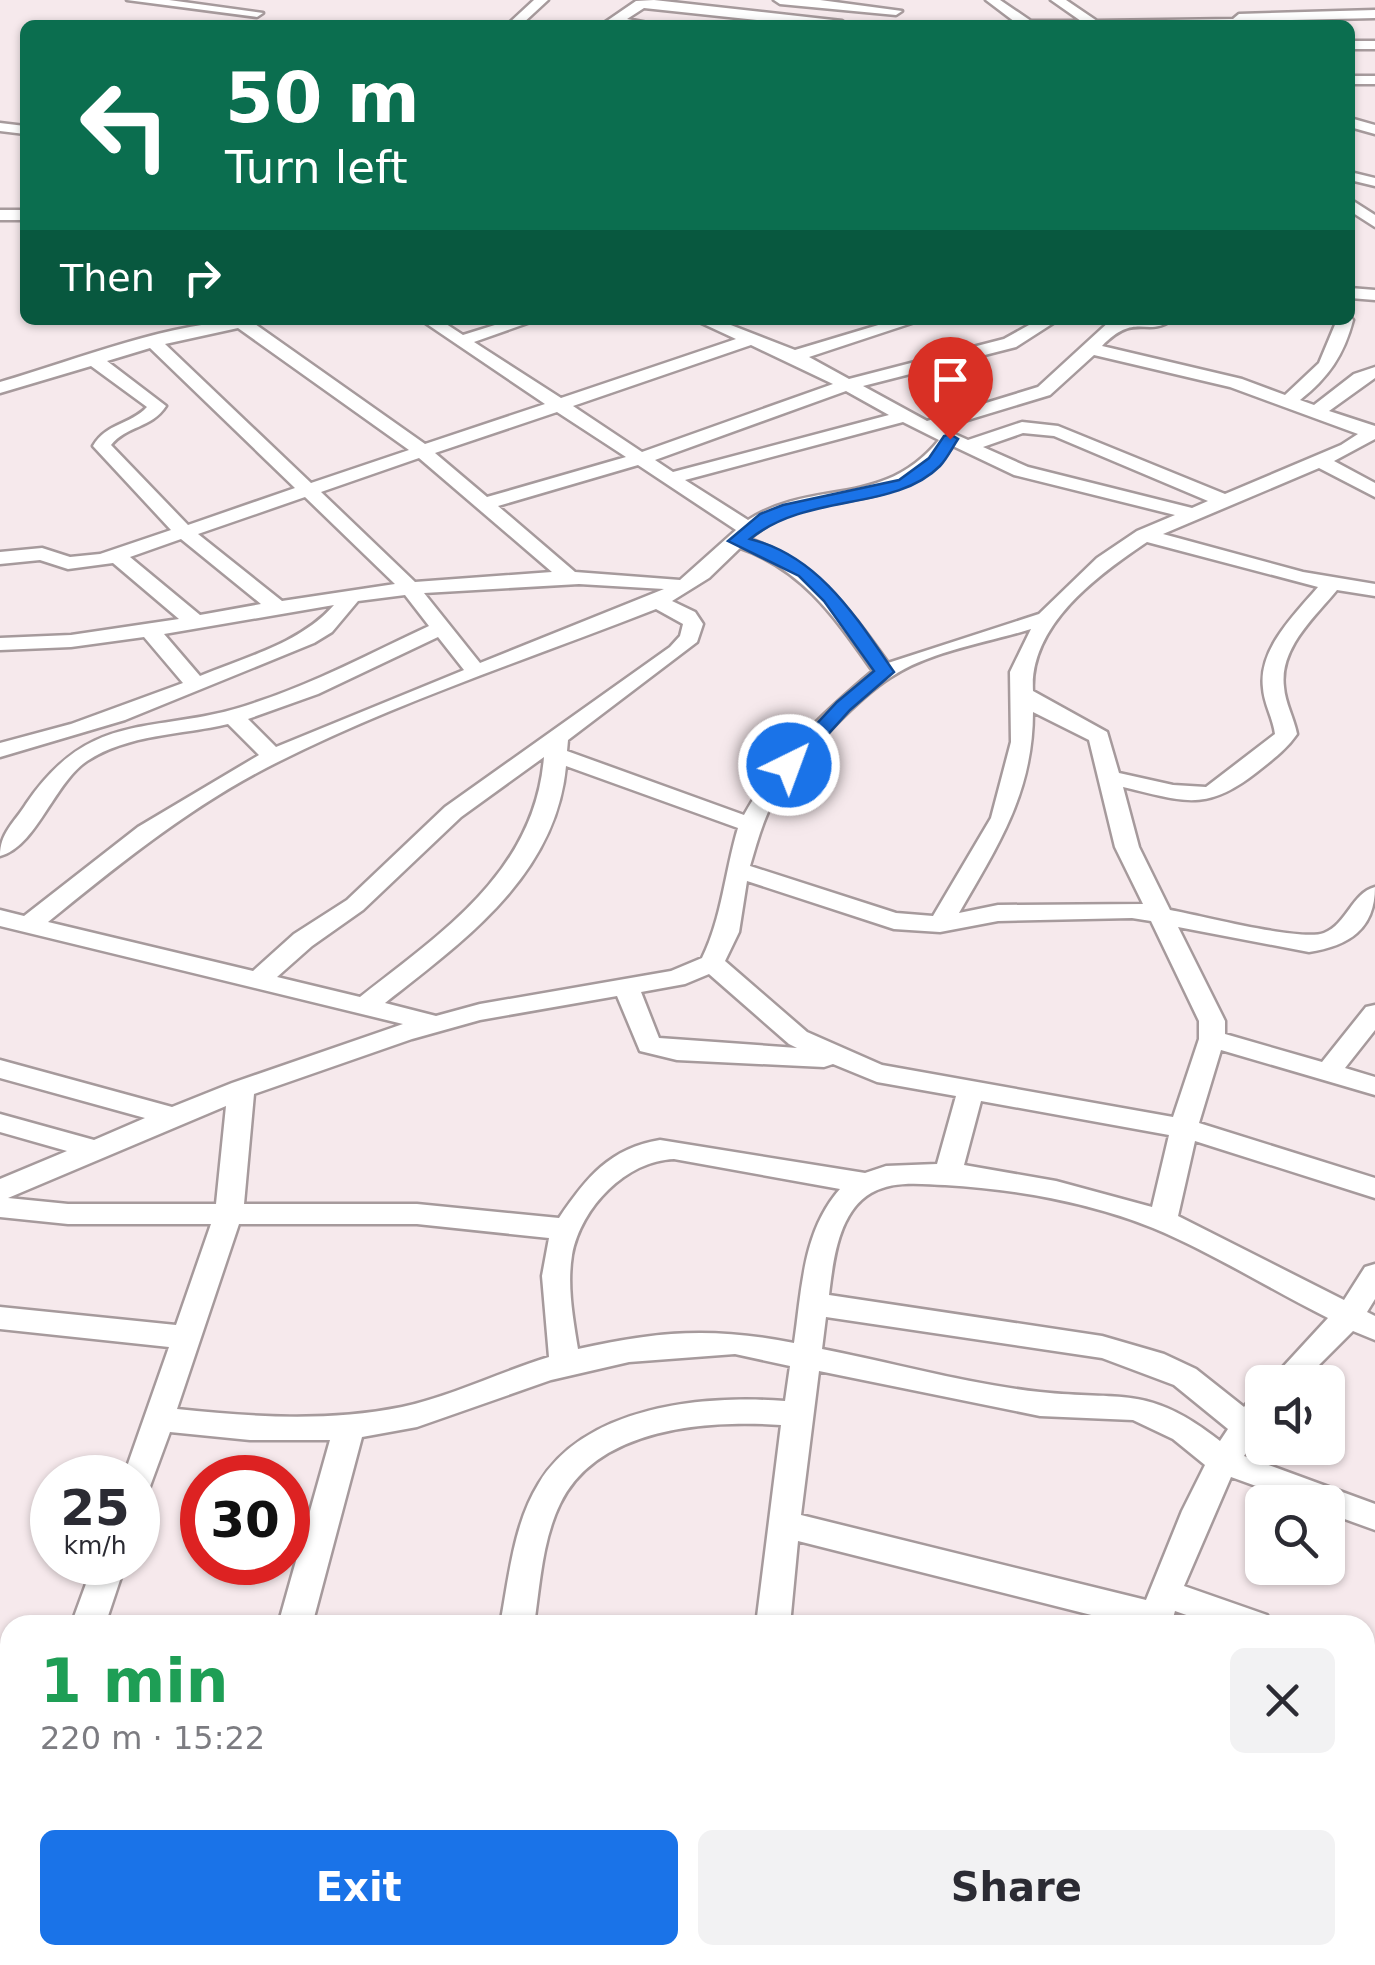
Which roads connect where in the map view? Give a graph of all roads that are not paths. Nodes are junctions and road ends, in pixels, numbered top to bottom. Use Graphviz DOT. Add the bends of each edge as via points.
graph roads {
  1 [pos="133,0"];
  2 [pos="542,0"];
  3 [pos="780,0"];
  4 [pos="911,0"];
  5 [pos="992,0"];
  6 [pos="1057,0"];
  7 [pos="644,2"];
  8 [pos="1206,4"];
  9 [pos="896,11"];
  10 [pos="257,13"];
  11 [pos="1375,14"];
  12 [pos="519,20"];
  13 [pos="615,20"];
  14 [pos="799,20"];
  15 [pos="882,20"];
  16 [pos="1022,20"];
  17 [pos="1088,20"];
  18 [pos="1240,20"];
  19 [pos="1277,20"];
  20 [pos="227,325"];
  21 [pos="249,325"];
  22 [pos="436,325"];
  23 [pos="512,325"];
  24 [pos="716,325"];
  25 [pos="896,325"];
  26 [pos="1042,325"];
  27 [pos="1109,325"];
  28 [pos="1116,325"];
  29 [pos="1345,325"];
  30 [pos="1112,326"];
  31 [pos="1157,336"];
  32 [pos="752,339"];
  33 [pos="460,341"];
  34 [pos="154,342"];
  35 [pos="1091,349"];
  36 [pos="794,356"];
  37 [pos="94,360"];
  38 [pos="1375,372"];
  39 [pos="850,384"];
  40 [pos="0,388"];
  41 [pos="1288,401"];
  42 [pos="556,406"];
  43 [pos="1316,412"];
  44 [pos="906,416"];
  45 [pos="925,427"];
  46 [pos="1370,439"];
  47 [pos="958,443"];
  48 [pos="422,452"];
  49 [pos="639,459"];
  50 [pos="1320,460"];
  51 [pos="670,478"];
  52 [pos="1373,488"];
  53 [pos="308,490"];
  54 [pos="1225,501"];
  55 [pos="484,504"];
  56 [pos="1194,514"];
  57 [pos="184,532"];
  58 [pos="743,535"];
  59 [pos="1144,535"];
  60 [pos="116,555"];
  61 [pos="0,558"];
  62 [pos="570,578"];
  63 [pos="1332,584"];
  64 [pos="409,587"];
  65 [pos="684,587"];
  66 [pos="1375,590"];
  67 [pos="353,596"];
  68 [pos="656,602"];
  69 [pos="277,607"];
  70 [pos="1046,618"];
  71 [pos="197,623"];
  72 [pos="442,628"];
  73 [pos="151,632"];
  74 [pos="0,644"];
  75 [pos="44,644"];
  76 [pos="0,660"];
  77 [pos="884,672"];
  78 [pos="477,673"];
  79 [pos="196,684"];
  80 [pos="1022,693"];
  81 [pos="233,717"];
  82 [pos="556,746"];
  83 [pos="0,750"];
  84 [pos="273,756"];
  85 [pos="1109,777"];
  86 [pos="750,824"];
  87 [pos="0,849"];
  88 [pos="737,870"];
  89 [pos="1375,894"];
  90 [pos="956,896"];
  91 [pos="998,913"];
  92 [pos="1162,913"];
  93 [pos="0,918"];
  94 [pos="940,924"];
  95 [pos="28,925"];
  96 [pos="712,963"];
  97 [pos="258,981"];
  98 [pos="626,986"];
  99 [pos="365,1006"];
  100 [pos="1375,1014"];
  101 [pos="437,1024"];
  102 [pos="1212,1039"];
  103 [pos="836,1058"];
  104 [pos="0,1070"];
  105 [pos="1327,1072"];
  106 [pos="1375,1086"];
  107 [pos="241,1089"];
  108 [pos="971,1089"];
  109 [pos="174,1117"];
  110 [pos="0,1123"];
  111 [pos="1185,1128"];
  112 [pos="97,1150"];
  113 [pos="947,1176"];
  114 [pos="864,1183"];
  115 [pos="1375,1188"];
  116 [pos="0,1190"];
  117 [pos="0,1207"];
  118 [pos="229,1213"];
  119 [pos="1164,1221"];
  120 [pos="566,1229"];
  121 [pos="1375,1275"];
  122 [pos="814,1304"];
  123 [pos="0,1318"];
  124 [pos="1362,1322"];
  125 [pos="186,1337"];
  126 [pos="806,1356"];
  127 [pos="566,1364"];
  128 [pos="1306,1365"];
  129 [pos="1245,1411"];
  130 [pos="799,1414"];
  131 [pos="158,1419"];
  132 [pos="350,1428"];
  133 [pos="1245,1429"];
  134 [pos="146,1455"];
  135 [pos="1223,1461"];
  136 [pos="1375,1518"];
  137 [pos="784,1524"];
  138 [pos="102,1585"];
  139 [pos="1158,1612"];
  140 [pos="91,1615"];
  141 [pos="299,1615"];
  142 [pos="519,1615"];
  143 [pos="774,1615"];
  1 -- 10 [label="street"];
  2 -- 12 [label="street"];
  3 -- 9 [label="street"];
  4 -- 9 [label="street"];
  5 -- 16 [label="street"];
  6 -- 17 [label="street"];
  7 -- 13 [label="street"];
  7 -- 14 [label="street"];
  8 -- 18 [label="street"];
  9 -- 15 [label="street"];
  11 -- 19 [label="street"];
  20 -- 34 [label="street"];
  21 -- 48 [label="street"];
  22 -- 33 [label="street"];
  23 -- 33 [label="street"];
  24 -- 32 [label="street"];
  25 -- 36 [label="street"];
  26 -- 39 [label="street" via="1010,344"];
  27 -- 30 [label="street"];
  28 -- 30 [label="street"];
  29 -- 41 [label="street" via="1323,374"];
  30 -- 35 [label="street"];
  31 -- 35 [label="street"];
  31 -- 41 [label="street"];
  32 -- 36 [label="street"];
  32 -- 42 [label="street"];
  33 -- 42 [label="street"];
  34 -- 37 [label="street"];
  34 -- 53 [label="street"];
  35 -- 45 [label="street" via="1044,391"];
  36 -- 39 [label="street"];
  37 -- 40 [label="street"];
  37 -- 57 [label="street" via="157,406 147,419 110,433 102,446"];
  38 -- 43 [label="street"];
  39 -- 44 [label="street"];
  39 -- 49 [label="street"];
  41 -- 43 [label="street"];
  42 -- 48 [label="street"];
  42 -- 49 [label="street"];
  43 -- 46 [label="street"];
  44 -- 45 [label="street"];
  44 -- 51 [label="street"];
  45 -- 47 [label="street"];
  46 -- 50 [label="street"];
  47 -- 54 [label="street" via="1022,427 1058,430"];
  47 -- 56 [label="street" via="1053,481"];
  47 -- 58 [label="street" via="905,484 789,508"];
  48 -- 53 [label="street"];
  48 -- 55 [label="street"];
  49 -- 51 [label="street"];
  49 -- 55 [label="street"];
  50 -- 52 [label="street"];
  50 -- 54 [label="street"];
  51 -- 58 [label="street"];
  53 -- 57 [label="street"];
  53 -- 64 [label="street"];
  54 -- 56 [label="street"];
  55 -- 62 [label="street"];
  56 -- 59 [label="street"];
  57 -- 60 [label="street"];
  57 -- 69 [label="street"];
  58 -- 65 [label="street"];
  58 -- 77 [label="street" via="806,572"];
  59 -- 63 [label="street"];
  59 -- 70 [label="street" via="1104,562"];
  60 -- 61 [label="street" via="83,564 42,554"];
  60 -- 71 [label="street"];
  62 -- 64 [label="street"];
  62 -- 65 [label="street" via="648,579"];
  63 -- 66 [label="street"];
  63 -- 85 [label="street" via="1274,666 1272,686 1286,734 1277,746 1208,794"];
  64 -- 67 [label="street"];
  64 -- 72 [label="street"];
  65 -- 68 [label="street"];
  67 -- 69 [label="street"];
  67 -- 79 [label="street" via="325,628"];
  68 -- 78 [label="street"];
  68 -- 82 [label="street" via="688,616 690,638"];
  69 -- 71 [label="street"];
  70 -- 77 [label="street"];
  70 -- 80 [label="street" via="1021,672"];
  71 -- 73 [label="street"];
  72 -- 78 [label="street"];
  72 -- 81 [label="street"];
  73 -- 75 [label="street"];
  73 -- 79 [label="street"];
  74 -- 75 [label="street"];
  75 -- 76 [label="street"];
  77 -- 86 [label="street" via="805,746 772,784"];
  78 -- 84 [label="street"];
  79 -- 83 [label="street" via="88,728"];
  80 -- 85 [label="street" via="1099,737"];
  80 -- 90 [label="street" via="1022,742 1006,807"];
  81 -- 84 [label="street"];
  81 -- 87 [label="street" via="121,738 75,759"];
  82 -- 86 [label="street"];
  82 -- 97 [label="street" via="439,823 355,905"];
  82 -- 99 [label="street" via="542,821 506,887"];
  84 -- 95 [label="street" via="146,832"];
  85 -- 92 [label="street" via="1127,846"];
  86 -- 88 [label="street"];
  88 -- 94 [label="street" via="894,921"];
  88 -- 96 [label="street" via="727,932"];
  89 -- 92 [label="street" via="1333,942 1286,942"];
  90 -- 91 [label="street"];
  90 -- 94 [label="street"];
  91 -- 92 [label="street"];
  91 -- 94 [label="street"];
  92 -- 102 [label="street" via="1207,1004"];
  93 -- 95 [label="street"];
  95 -- 97 [label="street"];
  96 -- 98 [label="street" via="676,978"];
  96 -- 103 [label="street" via="798,1038"];
  97 -- 99 [label="street"];
  98 -- 101 [label="street"];
  98 -- 103 [label="street" via="649,1045 662,1050"];
  99 -- 101 [label="street"];
  100 -- 105 [label="street"];
  101 -- 107 [label="street"];
  102 -- 105 [label="street"];
  102 -- 111 [label="street"];
  103 -- 108 [label="street" via="876,1073"];
  104 -- 109 [label="street"];
  105 -- 106 [label="street"];
  107 -- 109 [label="street"];
  107 -- 118 [label="street"];
  108 -- 111 [label="street"];
  108 -- 113 [label="street"];
  109 -- 112 [label="street"];
  110 -- 112 [label="street"];
  111 -- 115 [label="street"];
  111 -- 119 [label="street"];
  112 -- 116 [label="street"];
  113 -- 114 [label="street" via="893,1175"];
  113 -- 119 [label="street" via="1059,1190"];
  114 -- 120 [label="street" via="650,1149 614,1166"];
  114 -- 122 [label="street" via="843,1202 826,1237"];
  117 -- 118 [label="street" via="68,1214"];
  118 -- 120 [label="street" via="417,1214"];
  118 -- 125 [label="street"];
  119 -- 124 [label="street"];
  120 -- 127 [label="street" via="558,1294"];
  121 -- 124 [label="street"];
  122 -- 126 [label="street"];
  122 -- 129 [label="street" via="1102,1347 1153,1362"];
  123 -- 125 [label="street"];
  124 -- 128 [label="street"];
  125 -- 131 [label="street"];
  126 -- 127 [label="street" via="735,1343 689,1343"];
  126 -- 130 [label="street"];
  126 -- 135 [label="street" via="1040,1404 1133,1408 1184,1430"];
  127 -- 132 [label="street" via="407,1418"];
  130 -- 137 [label="street"];
  130 -- 142 [label="street" via="681,1417 604,1441 570,1461 534,1535"];
  131 -- 132 [label="street" via="267,1430"];
  131 -- 134 [label="street"];
  132 -- 141 [label="street"];
  133 -- 135 [label="street"];
  135 -- 136 [label="street"];
  135 -- 139 [label="street" via="1188,1526"];
  137 -- 139 [label="street"];
  137 -- 143 [label="street"];
  138 -- 140 [label="street"];
}
